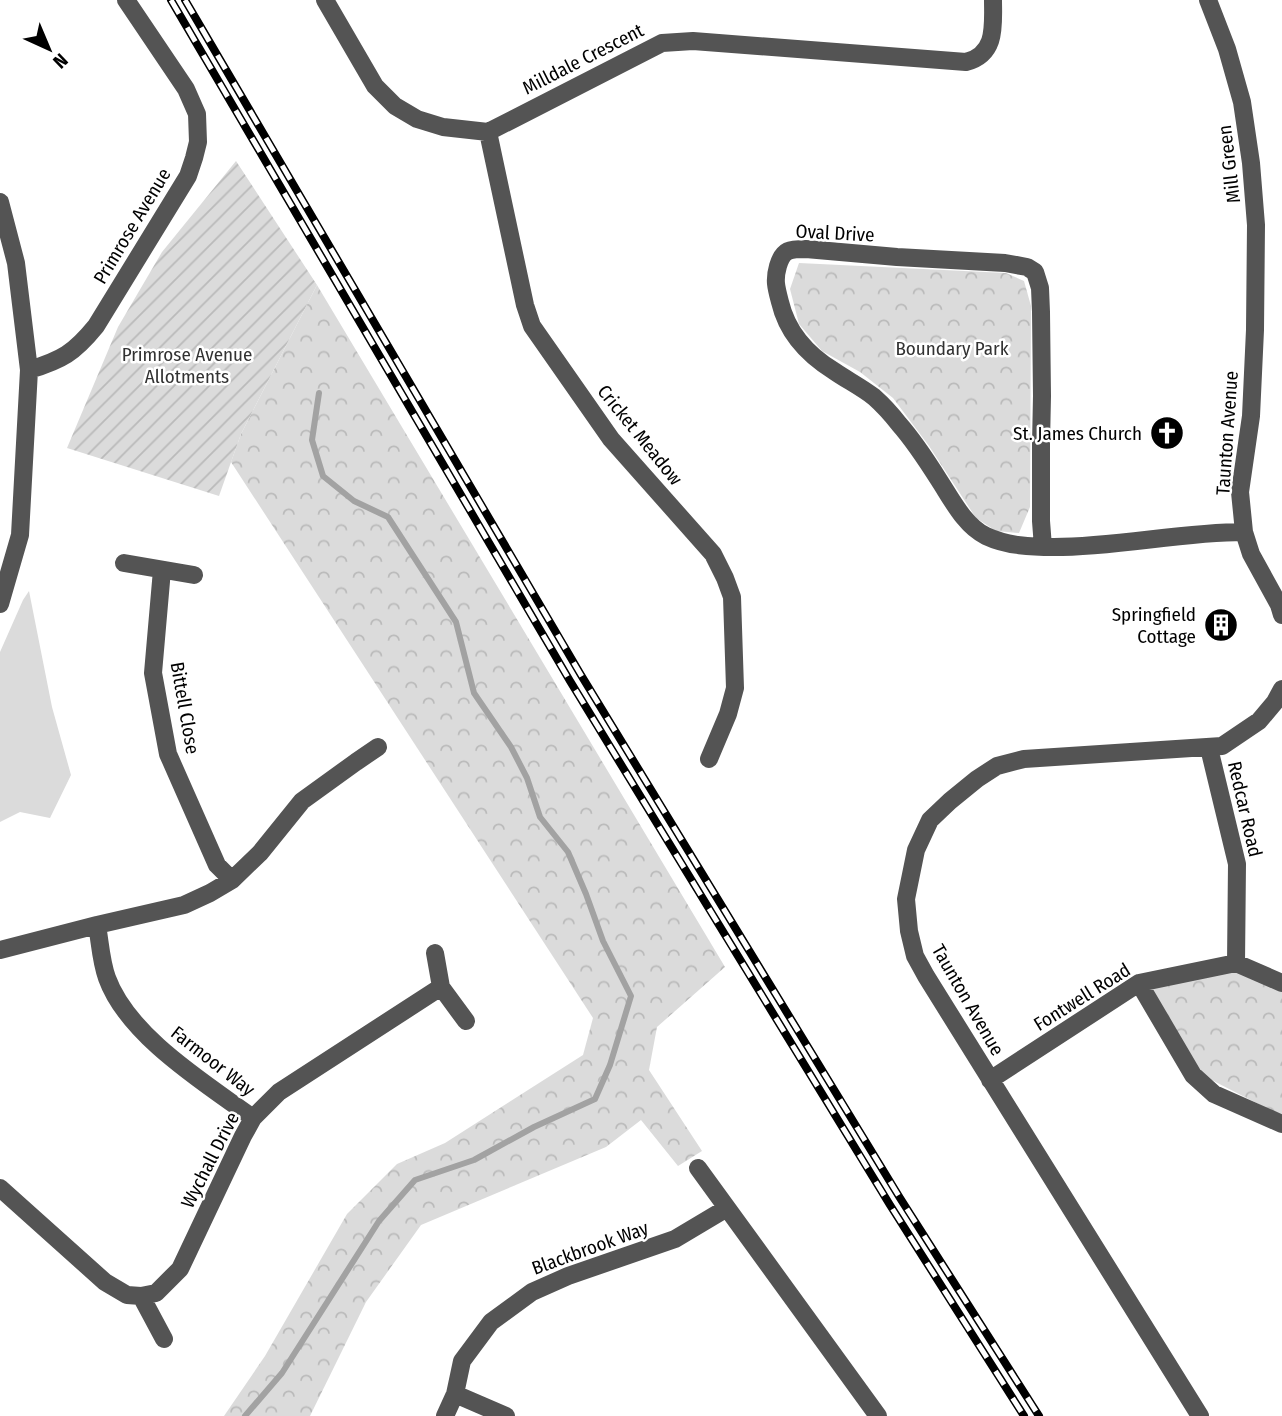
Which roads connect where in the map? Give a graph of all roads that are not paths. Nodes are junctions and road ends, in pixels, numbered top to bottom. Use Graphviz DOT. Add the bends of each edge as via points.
graph roads {
  1 [pos="126,0"];
  2 [pos="325,0"];
  3 [pos="993,0"];
  4 [pos="1208,0"];
  5 [pos="488,132"];
  6 [pos="0,202"];
  7 [pos="1255,330"];
  8 [pos="29,370"];
  9 [pos="1244,532"];
  10 [pos="1043,547"];
  11 [pos="124,563"];
  12 [pos="162,570"];
  13 [pos="194,575"];
  14 [pos="0,604"];
  15 [pos="1282,614"];
  16 [pos="1282,689"];
  17 [pos="378,747"];
  18 [pos="1209,748"];
  19 [pos="709,759"];
  20 [pos="232,880"];
  21 [pos="97,925"];
  22 [pos="0,950"];
  23 [pos="435,953"];
  24 [pos="1236,963"];
  25 [pos="1139,983"];
  26 [pos="1282,983"];
  27 [pos="441,987"];
  28 [pos="466,1021"];
  29 [pos="990,1080"];
  30 [pos="253,1118"];
  31 [pos="1282,1124"];
  32 [pos="698,1168"];
  33 [pos="0,1188"];
  34 [pos="727,1208"];
  35 [pos="141,1296"];
  36 [pos="163,1339"];
  37 [pos="455,1394"];
  38 [pos="444,1416"];
  39 [pos="506,1416"];
  40 [pos="878,1416"];
  41 [pos="1200,1416"];
  1 -- 8 [label="street, Primrose Avenue" via="186,89 197,114 194,158 188,176 96,326 68,355"];
  2 -- 5 [label="street" via="375,86 395,106 443,127"];
  3 -- 5 [label="street, Milldale Crescent" via="990,42 974,60 693,41 662,43"];
  4 -- 7 [label="street, Mill Green" via="1242,102 1251,163 1256,225"];
  5 -- 19 [label="street, Cricket Meadow" via="532,326 611,439 713,554 726,578 732,597 735,688"];
  6 -- 8 [label="street" via="16,264"];
  7 -- 9 [label="street, Taunton Avenue" via="1251,416 1240,492"];
  8 -- 14 [label="street" via="20,535"];
  9 -- 10 [label="street, Oval Drive"];
  9 -- 15 [label="street, Taunton Avenue"];
  10 -- 10 [label="street, Oval Drive" via="999,541 972,526 901,425 875,398 811,355 794,335 781,307 775,281 785,252 806,249 1005,263 1035,272 1041,312"];
  11 -- 12 [label="street"];
  12 -- 13 [label="street"];
  12 -- 20 [label="street, Bittell Close" via="153,673 168,754 218,865"];
  16 -- 18 [label="street, Taunton Avenue" via="1259,721 1222,746"];
  17 -- 20 [label="street" via="302,801"];
  18 -- 24 [label="street, Redcar Road" via="1237,864"];
  18 -- 29 [label="street, Taunton Avenue" via="1024,759 997,766 976,779 930,820 910,874 906,899 909,931 915,956"];
  20 -- 21 [label="street" via="184,905"];
  21 -- 22 [label="street"];
  21 -- 30 [label="street, Farmoor Way" via="106,978 124,1010 168,1056"];
  23 -- 27 [label="street"];
  24 -- 25 [label="street, Fontwell Road"];
  24 -- 26 [label="street"];
  25 -- 29 [label="street, Fontwell Road"];
  25 -- 31 [label="street" via="1193,1075 1214,1094"];
  27 -- 28 [label="street"];
  27 -- 30 [label="street, Wychall Drive" via="279,1092"];
  29 -- 41 [label="street, Taunton Avenue"];
  30 -- 35 [label="street, Wychall Drive" via="180,1269 156,1293"];
  32 -- 34 [label="street"];
  33 -- 35 [label="street" via="105,1282 127,1295"];
  34 -- 37 [label="street, Blackbrook Way" via="675,1239 532,1292 491,1322 462,1361"];
  34 -- 40 [label="street"];
  35 -- 36 [label="street"];
  37 -- 38 [label="street, Blackbrook Way"];
  37 -- 39 [label="street"];
}
